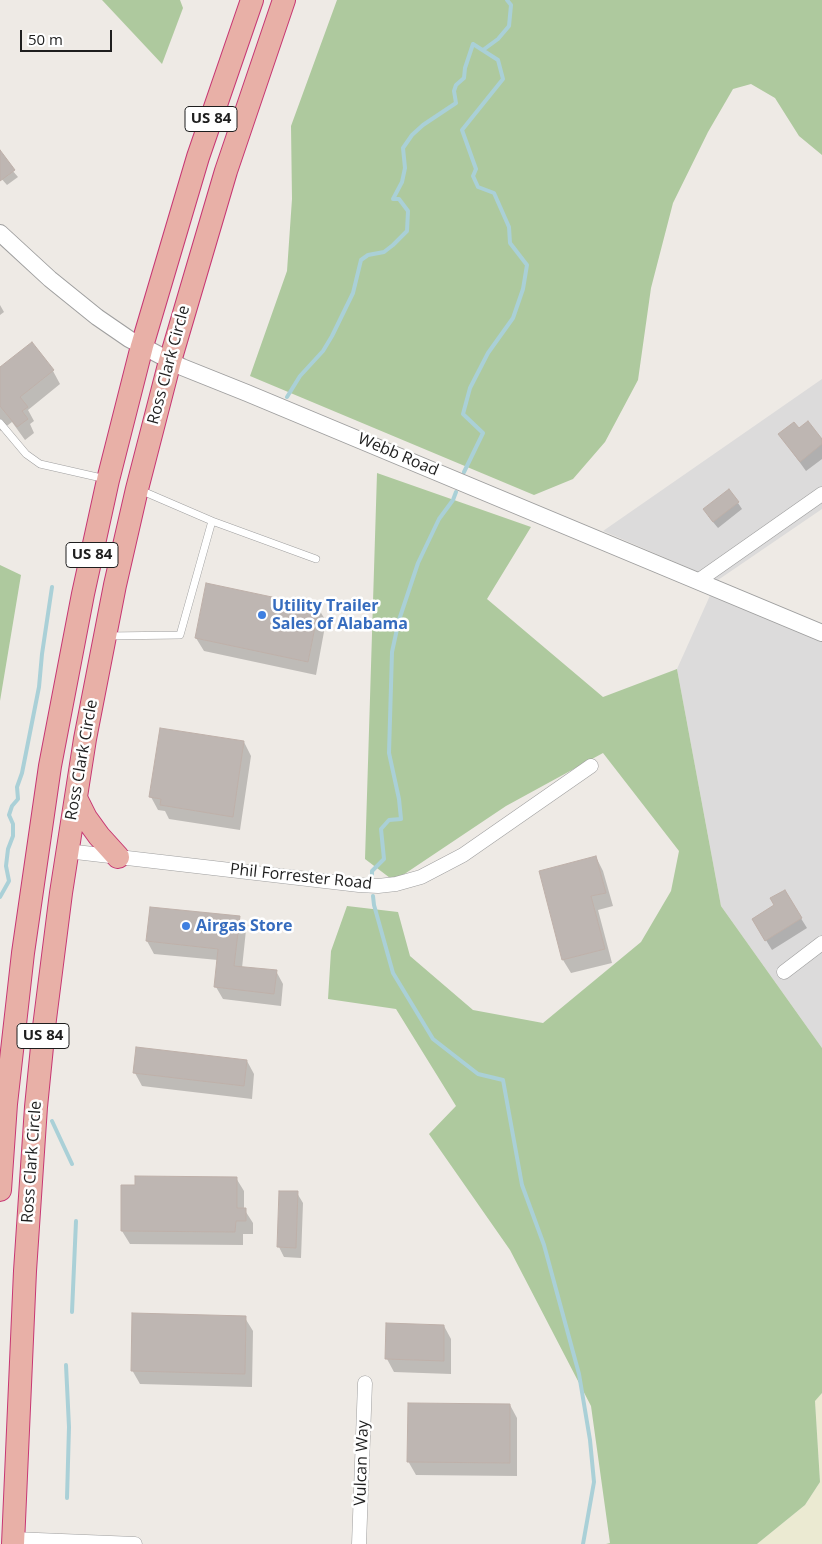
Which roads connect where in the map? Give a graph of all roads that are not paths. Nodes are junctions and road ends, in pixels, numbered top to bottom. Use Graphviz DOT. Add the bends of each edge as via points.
graph roads {
  1 [pos="252,0"];
  2 [pos="278,2"];
  3 [pos="0,233"];
  4 [pos="142,346"];
  5 [pos="170,361"];
  6 [pos="0,423"];
  7 [pos="108,480"];
  8 [pos="137,489"];
  9 [pos="822,494"];
  10 [pos="212,521"];
  11 [pos="316,559"];
  12 [pos="698,581"];
  13 [pos="822,633"];
  14 [pos="105,636"];
  15 [pos="591,766"];
  16 [pos="76,798"];
  17 [pos="38,847"];
  18 [pos="67,851"];
  19 [pos="118,857"];
  20 [pos="822,943"];
  21 [pos="784,972"];
  22 [pos="6,1104"];
  23 [pos="36,1107"];
  24 [pos="1,1161"];
  25 [pos="0,1190"];
  26 [pos="365,1383"];
  27 [pos="8,1540"];
  28 [pos="58,1542"];
  29 [pos="135,1544"];
  30 [pos="359,1544"];
  1 -- 4 [label="highway, Ross Clark Circle / US 84" via="198,157"];
  2 -- 5 [label="highway, Ross Clark Circle / US 84"];
  3 -- 4 [label="street, Webb Road" via="75,300"];
  4 -- 5 [label="street, Webb Road"];
  4 -- 7 [label="highway, Ross Clark Circle / US 84"];
  5 -- 8 [label="highway, Ross Clark Circle / US 84"];
  5 -- 12 [label="street, Webb Road"];
  6 -- 7 [label="lane" via="26,454 40,464"];
  7 -- 8 [label="highway"];
  7 -- 17 [label="highway, Ross Clark Circle / US 84" via="67,673"];
  8 -- 10 [label="lane"];
  8 -- 14 [label="highway, Ross Clark Circle / US 84"];
  9 -- 12 [label="street"];
  10 -- 11 [label="lane"];
  10 -- 14 [label="lane" via="180,635"];
  12 -- 13 [label="street, Webb Road"];
  14 -- 16 [label="highway, Ross Clark Circle / US 84"];
  15 -- 19 [label="street, Phil Forrester Road" via="457,859 421,877 396,884 359,885"];
  16 -- 18 [label="highway, Ross Clark Circle / US 84"];
  16 -- 19 [label="highway" via="86,818"];
  17 -- 18 [label="highway"];
  17 -- 22 [label="highway, Ross Clark Circle / US 84" via="21,963"];
  18 -- 19 [label="street, Phil Forrester Road"];
  18 -- 23 [label="highway, Ross Clark Circle / US 84"];
  20 -- 21 [label="street"];
  22 -- 23 [label="highway"];
  22 -- 24 [label="highway, Ross Clark Circle / US 84"];
  23 -- 27 [label="highway, Ross Clark Circle / US 84"];
  24 -- 25 [label="highway, Ross Clark Circle / US 84"];
  26 -- 30 [label="street, Vulcan Way"];
  27 -- 28 [label="street"];
  28 -- 29 [label="street"];
}
